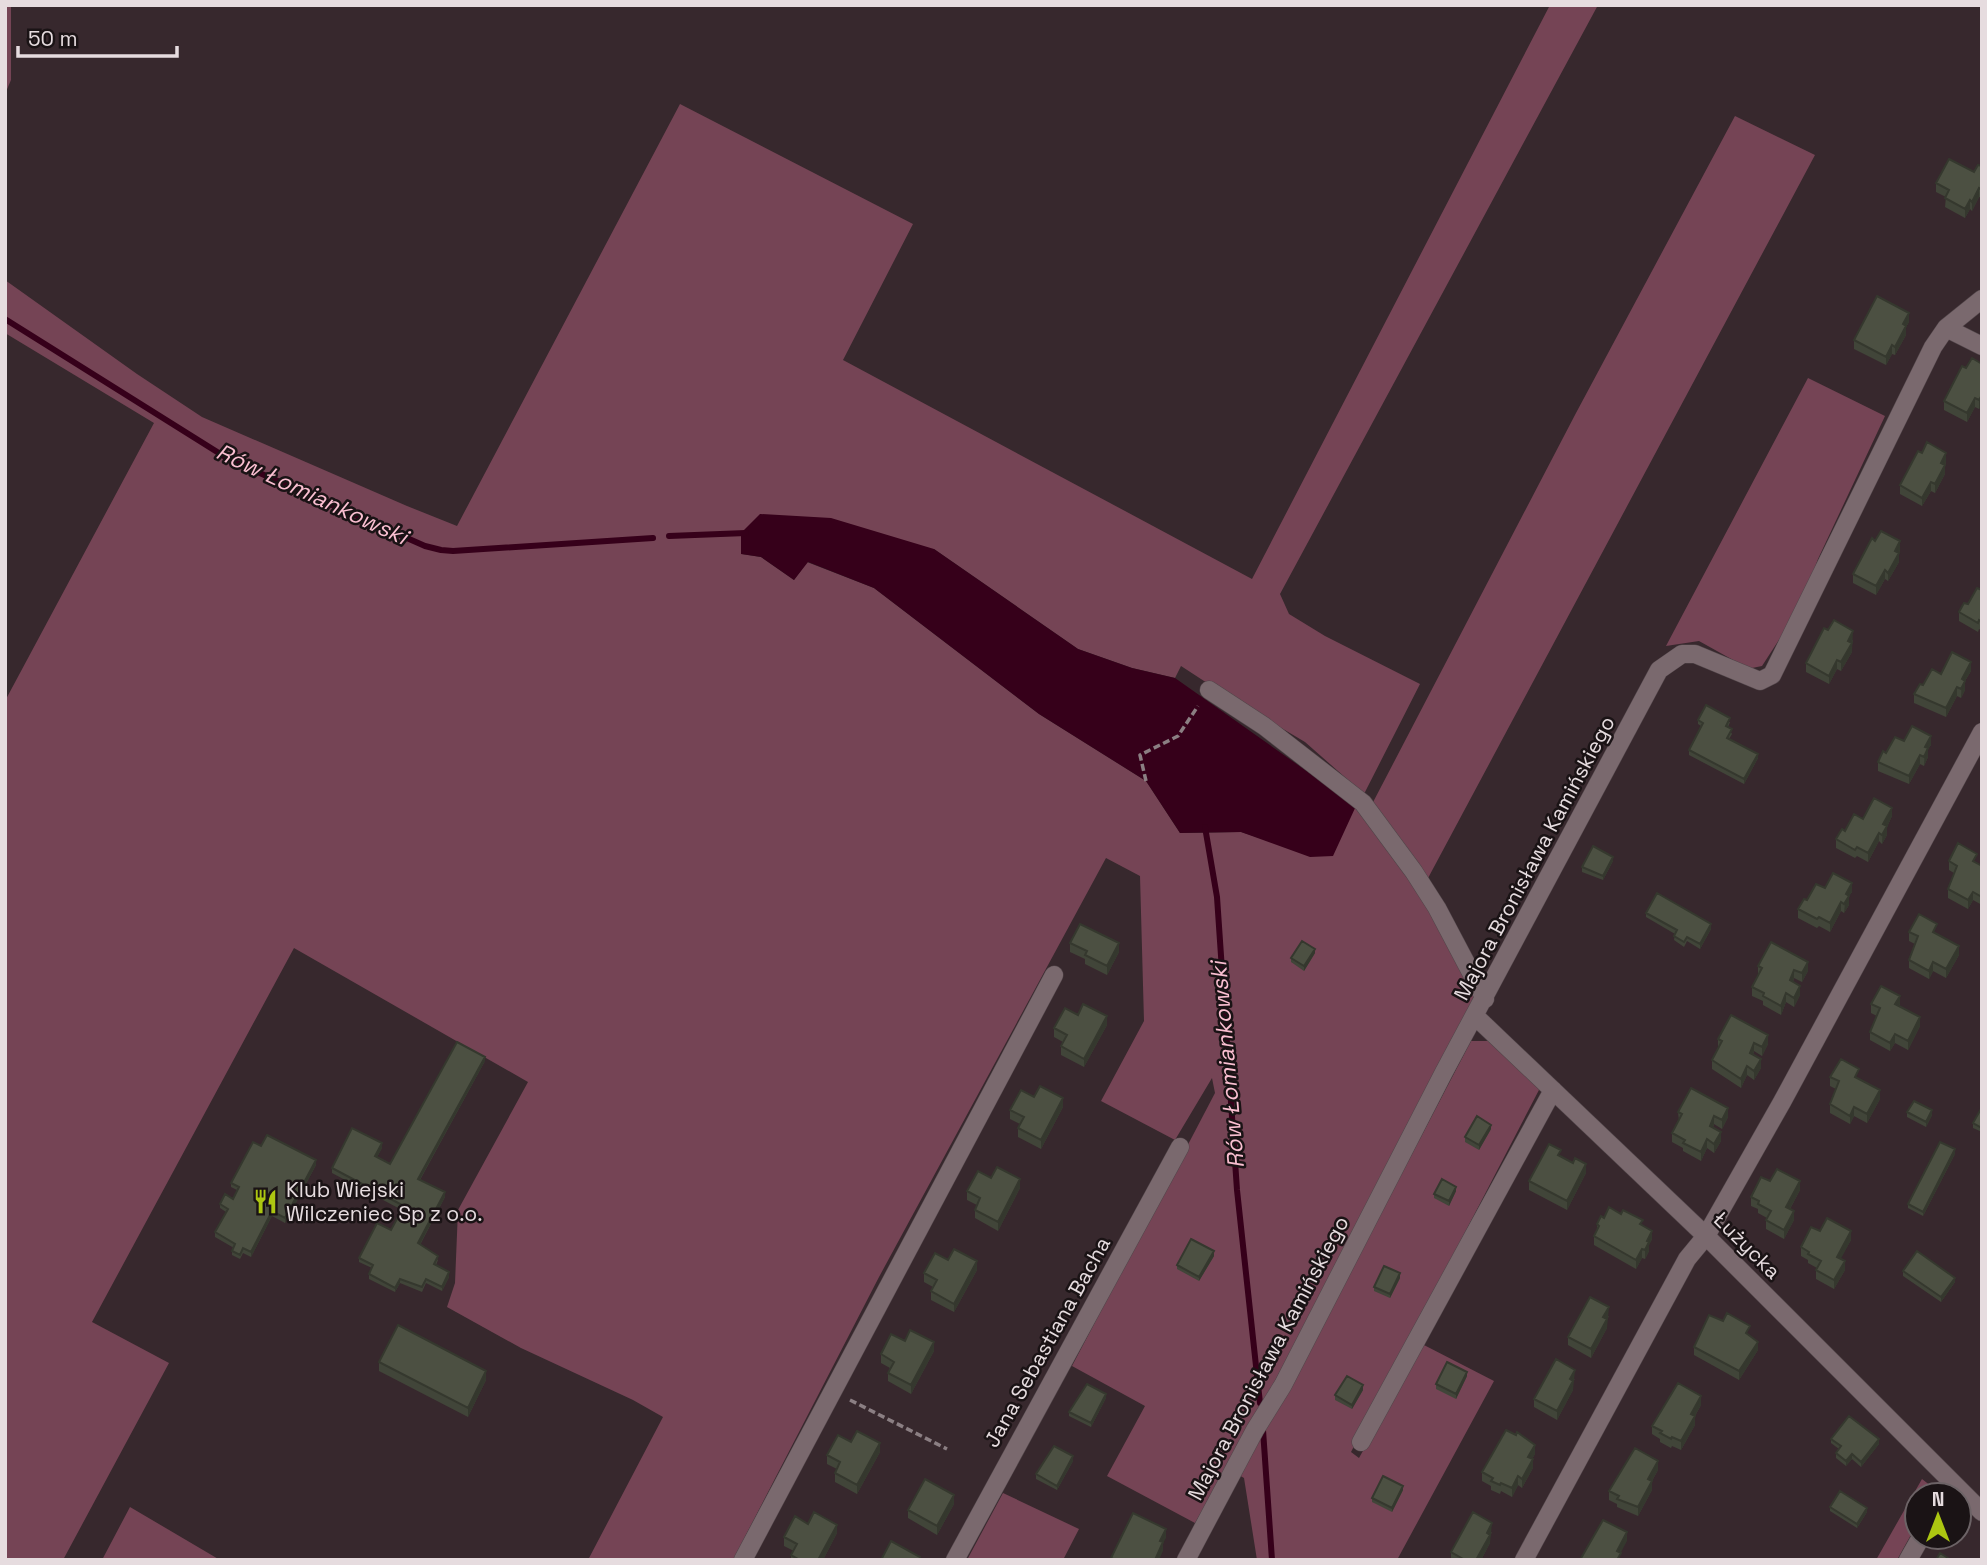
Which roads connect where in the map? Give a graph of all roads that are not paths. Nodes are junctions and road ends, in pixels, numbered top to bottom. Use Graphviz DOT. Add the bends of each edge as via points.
graph roads {
  1 [pos="1982,299"];
  2 [pos="1946,328"];
  3 [pos="1982,346"];
  4 [pos="1209,690"];
  5 [pos="1982,732"];
  6 [pos="1054,975"];
  7 [pos="1485,999"];
  8 [pos="1475,1016"];
  9 [pos="1553,1090"];
  10 [pos="1180,1147"];
  11 [pos="1706,1236"];
  12 [pos="1361,1442"];
  13 [pos="1940,1481"];
  14 [pos="743,1560"];
  15 [pos="955,1560"];
  16 [pos="1186,1560"];
  17 [pos="1524,1560"];
  1 -- 2 [label="street, Majora Bronisława Kamińskiego"];
  2 -- 3 [label="street"];
  2 -- 7 [label="street, Majora Bronisława Kamińskiego" via="1933,346 1772,675 1760,681 1695,654 1682,654 1659,670"];
  4 -- 7 [label="street" via="1264,726 1363,803 1437,908"];
  5 -- 11 [label="street"];
  6 -- 14 [label="street"];
  7 -- 8 [label="street, Majora Bronisława Kamińskiego"];
  8 -- 9 [label="street, Łużycka"];
  8 -- 16 [label="street, Majora Bronisława Kamińskiego" via="1283,1385"];
  9 -- 11 [label="street, Łużycka"];
  9 -- 12 [label="street"];
  10 -- 15 [label="street, Jana Sebastiana Bacha"];
  11 -- 13 [label="street, Łużycka"];
  11 -- 17 [label="street" via="1688,1259"];
}
